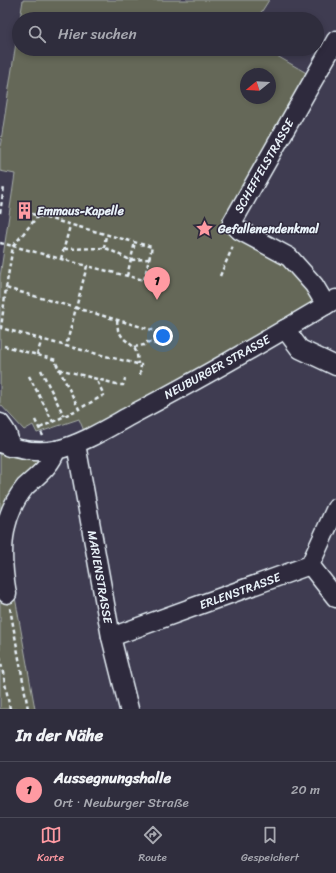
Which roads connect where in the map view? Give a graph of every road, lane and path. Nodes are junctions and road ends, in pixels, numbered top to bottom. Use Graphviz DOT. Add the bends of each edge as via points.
graph roads {
  1 [pos="336,40"];
  2 [pos="4,187"];
  3 [pos="0,213"];
  4 [pos="32,214"];
  5 [pos="38,216"];
  6 [pos="70,226"];
  7 [pos="239,230"];
  8 [pos="106,235"];
  9 [pos="135,242"];
  10 [pos="0,243"];
  11 [pos="13,246"];
  12 [pos="104,248"];
  13 [pos="64,249"];
  14 [pos="61,259"];
  15 [pos="149,259"];
  16 [pos="130,260"];
  17 [pos="87,266"];
  18 [pos="127,276"];
  19 [pos="220,276"];
  20 [pos="6,288"];
  21 [pos="331,302"];
  22 [pos="76,308"];
  23 [pos="117,320"];
  24 [pos="285,329"];
  25 [pos="166,334"];
  26 [pos="42,339"];
  27 [pos="161,345"];
  28 [pos="4,346"];
  29 [pos="66,346"];
  30 [pos="134,347"];
  31 [pos="37,355"];
  32 [pos="138,364"];
  33 [pos="336,366"];
  34 [pos="59,369"];
  35 [pos="41,370"];
  36 [pos="140,375"];
  37 [pos="29,376"];
  38 [pos="125,378"];
  39 [pos="96,379"];
  40 [pos="79,409"];
  41 [pos="64,416"];
  42 [pos="35,420"];
  43 [pos="53,422"];
  44 [pos="0,424"];
  45 [pos="76,444"];
  46 [pos="5,445"];
  47 [pos="56,450"];
  48 [pos="336,508"];
  49 [pos="310,565"];
  50 [pos="7,594"];
  51 [pos="336,598"];
  52 [pos="111,637"];
  53 [pos="0,657"];
  54 [pos="10,709"];
  55 [pos="28,709"];
  56 [pos="128,709"];
  1 -- 7 [label="street, SCHEFFELSTRASSE" via="232,223"];
  2 -- 3 [label="path"];
  4 -- 5 [label="path"];
  5 -- 6 [label="path"];
  5 -- 11 [label="path"];
  6 -- 8 [label="path"];
  6 -- 13 [label="path"];
  7 -- 19 [label="path"];
  7 -- 21 [label="street, SCHEFFELSTRASSE" via="289,257"];
  8 -- 9 [label="path"];
  8 -- 12 [label="path"];
  9 -- 15 [label="path" via="152,247"];
  9 -- 16 [label="path"];
  10 -- 11 [label="path"];
  11 -- 14 [label="path"];
  11 -- 20 [label="path"];
  12 -- 13 [label="path"];
  12 -- 16 [label="path"];
  13 -- 14 [label="path"];
  14 -- 17 [label="path"];
  15 -- 16 [label="path"];
  15 -- 18 [label="path" via="144,280"];
  16 -- 18 [label="path"];
  17 -- 18 [label="path"];
  17 -- 22 [label="path"];
  20 -- 22 [label="path"];
  20 -- 26 [label="path" via="1,328"];
  21 -- 24 [label="street, NEUBURGER STRASSE"];
  22 -- 23 [label="path"];
  22 -- 29 [label="path"];
  23 -- 25 [label="path"];
  23 -- 30 [label="path" via="118,330 123,338"];
  24 -- 33 [label="street" via="300,349"];
  24 -- 45 [label="street, NEUBURGER STRASSE" via="173,393"];
  26 -- 29 [label="path"];
  26 -- 31 [label="path"];
  27 -- 30 [label="path" via="147,342"];
  28 -- 31 [label="path"];
  29 -- 32 [label="path"];
  30 -- 32 [label="path"];
  31 -- 34 [label="path" via="56,361"];
  32 -- 36 [label="path" via="141,365"];
  34 -- 39 [label="path"];
  34 -- 40 [label="path"];
  35 -- 41 [label="path"];
  37 -- 43 [label="path"];
  38 -- 39 [label="path" via="123,385"];
  39 -- 40 [label="path" via="104,395"];
  40 -- 41 [label="path"];
  41 -- 43 [label="path"];
  42 -- 43 [label="path" via="41,430"];
  44 -- 46 [label="street" via="10,438"];
  45 -- 47 [label="street, NEUBURGER STRASSE"];
  45 -- 52 [label="street, MARIENSTRASSE"];
  46 -- 47 [label="street, NEUBURGER STRASSE" via="26,450"];
  47 -- 50 [label="street" via="53,459 42,472 18,493 8,509 2,526 0,554"];
  48 -- 49 [label="street"];
  49 -- 51 [label="street"];
  49 -- 52 [label="street, ERLENSTRASSE"];
  50 -- 55 [label="path"];
  52 -- 56 [label="street, MARIENSTRASSE"];
  53 -- 54 [label="path"];
}
